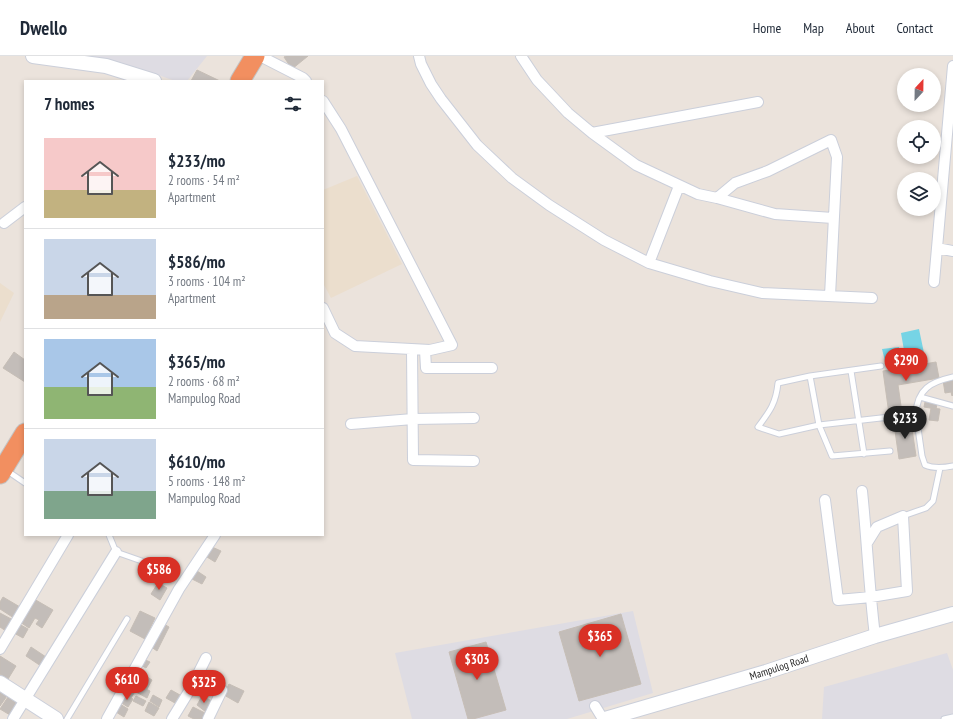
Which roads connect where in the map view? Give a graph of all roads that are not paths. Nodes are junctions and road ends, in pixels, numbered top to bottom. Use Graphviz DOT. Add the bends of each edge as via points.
graph roads {
  1 [pos="33,56"];
  2 [pos="255,56"];
  3 [pos="260,56"];
  4 [pos="419,56"];
  5 [pos="522,56"];
  6 [pos="953,66"];
  7 [pos="151,80"];
  8 [pos="241,80"];
  9 [pos="304,80"];
  10 [pos="952,87"];
  11 [pos="758,102"];
  12 [pos="324,103"];
  13 [pos="592,132"];
  14 [pos="950,141"];
  15 [pos="679,186"];
  16 [pos="948,192"];
  17 [pos="717,198"];
  18 [pos="24,208"];
  19 [pos="833,218"];
  20 [pos="4,223"];
  21 [pos="938,248"];
  22 [pos="953,251"];
  23 [pos="649,263"];
  24 [pos="934,282"];
  25 [pos="830,296"];
  26 [pos="872,298"];
  27 [pos="324,310"];
  28 [pos="412,350"];
  29 [pos="425,350"];
  30 [pos="881,366"];
  31 [pos="492,368"];
  32 [pos="851,370"];
  33 [pos="810,376"];
  34 [pos="953,377"];
  35 [pos="920,398"];
  36 [pos="953,406"];
  37 [pos="916,414"];
  38 [pos="474,418"];
  39 [pos="413,419"];
  40 [pos="858,421"];
  41 [pos="351,424"];
  42 [pos="819,425"];
  43 [pos="24,435"];
  44 [pos="890,451"];
  45 [pos="864,454"];
  46 [pos="474,461"];
  47 [pos="953,466"];
  48 [pos="940,468"];
  49 [pos="2,471"];
  50 [pos="24,482"];
  51 [pos="862,491"];
  52 [pos="825,500"];
  53 [pos="903,516"];
  54 [pos="67,536"];
  55 [pos="109,536"];
  56 [pos="214,536"];
  57 [pos="867,543"];
  58 [pos="116,552"];
  59 [pos="156,566"];
  60 [pos="871,597"];
  61 [pos="953,614"];
  62 [pos="127,619"];
  63 [pos="875,636"];
  64 [pos="0,649"];
  65 [pos="206,658"];
  66 [pos="0,683"];
  67 [pos="222,690"];
  68 [pos="24,699"];
  69 [pos="595,706"];
  70 [pos="953,717"];
  71 [pos="13,719"];
  72 [pos="56,719"];
  73 [pos="68,719"];
  74 [pos="107,719"];
  75 [pos="172,719"];
  76 [pos="208,719"];
  77 [pos="604,719"];
  78 [pos="944,719"];
  1 -- 7 [label="street" via="106,66"];
  2 -- 8 [label="highway"];
  3 -- 9 [label="street"];
  4 -- 23 [label="street" via="441,99 477,145 512,178 549,206 604,240"];
  5 -- 13 [label="street" via="537,80 568,113"];
  6 -- 10 [label="street"];
  10 -- 14 [label="street"];
  11 -- 13 [label="street"];
  12 -- 29 [label="street" via="341,129 452,345"];
  13 -- 15 [label="street" via="636,165"];
  14 -- 16 [label="street"];
  15 -- 17 [label="street"];
  15 -- 23 [label="street"];
  16 -- 21 [label="street"];
  17 -- 19 [label="street" via="775,214"];
  17 -- 19 [label="street" via="735,183 768,171 831,140 837,157"];
  18 -- 20 [label="street"];
  19 -- 25 [label="street"];
  21 -- 22 [label="street"];
  21 -- 24 [label="street"];
  23 -- 25 [label="street" via="762,293"];
  25 -- 26 [label="street"];
  27 -- 28 [label="street" via="335,333 355,346"];
  28 -- 29 [label="street"];
  28 -- 39 [label="street"];
  29 -- 31 [label="street" via="426,368"];
  30 -- 32 [label="lane"];
  32 -- 33 [label="lane"];
  32 -- 40 [label="lane"];
  33 -- 42 [label="lane"];
  33 -- 42 [label="lane" via="778,383 776,397 758,427 779,434"];
  34 -- 35 [label="lane" via="936,381 923,391"];
  35 -- 36 [label="lane"];
  35 -- 37 [label="lane" via="916,403"];
  37 -- 40 [label="lane"];
  37 -- 48 [label="lane" via="925,465"];
  38 -- 39 [label="street"];
  39 -- 41 [label="street"];
  39 -- 46 [label="street" via="413,460"];
  40 -- 42 [label="lane"];
  40 -- 45 [label="lane"];
  42 -- 45 [label="lane" via="832,456"];
  43 -- 49 [label="highway"];
  44 -- 45 [label="lane"];
  47 -- 48 [label="lane"];
  48 -- 53 [label="lane" via="933,500 926,508"];
  49 -- 50 [label="lane"];
  51 -- 57 [label="street"];
  52 -- 60 [label="street" via="838,600"];
  53 -- 57 [label="street" via="877,527"];
  53 -- 60 [label="street" via="907,591"];
  54 -- 64 [label="street"];
  55 -- 58 [label="lane"];
  56 -- 74 [label="street" via="178,589"];
  57 -- 60 [label="street"];
  58 -- 59 [label="lane"];
  58 -- 68 [label="street"];
  60 -- 63 [label="street"];
  61 -- 63 [label="street, Mampulog Road"];
  62 -- 73 [label="lane"];
  63 -- 77 [label="street, Mampulog Road" via="766,672"];
  65 -- 75 [label="street"];
  66 -- 68 [label="street"];
  67 -- 76 [label="street"];
  68 -- 71 [label="street"];
  68 -- 72 [label="street"];
  69 -- 77 [label="street"];
  70 -- 78 [label="lane"];
}
